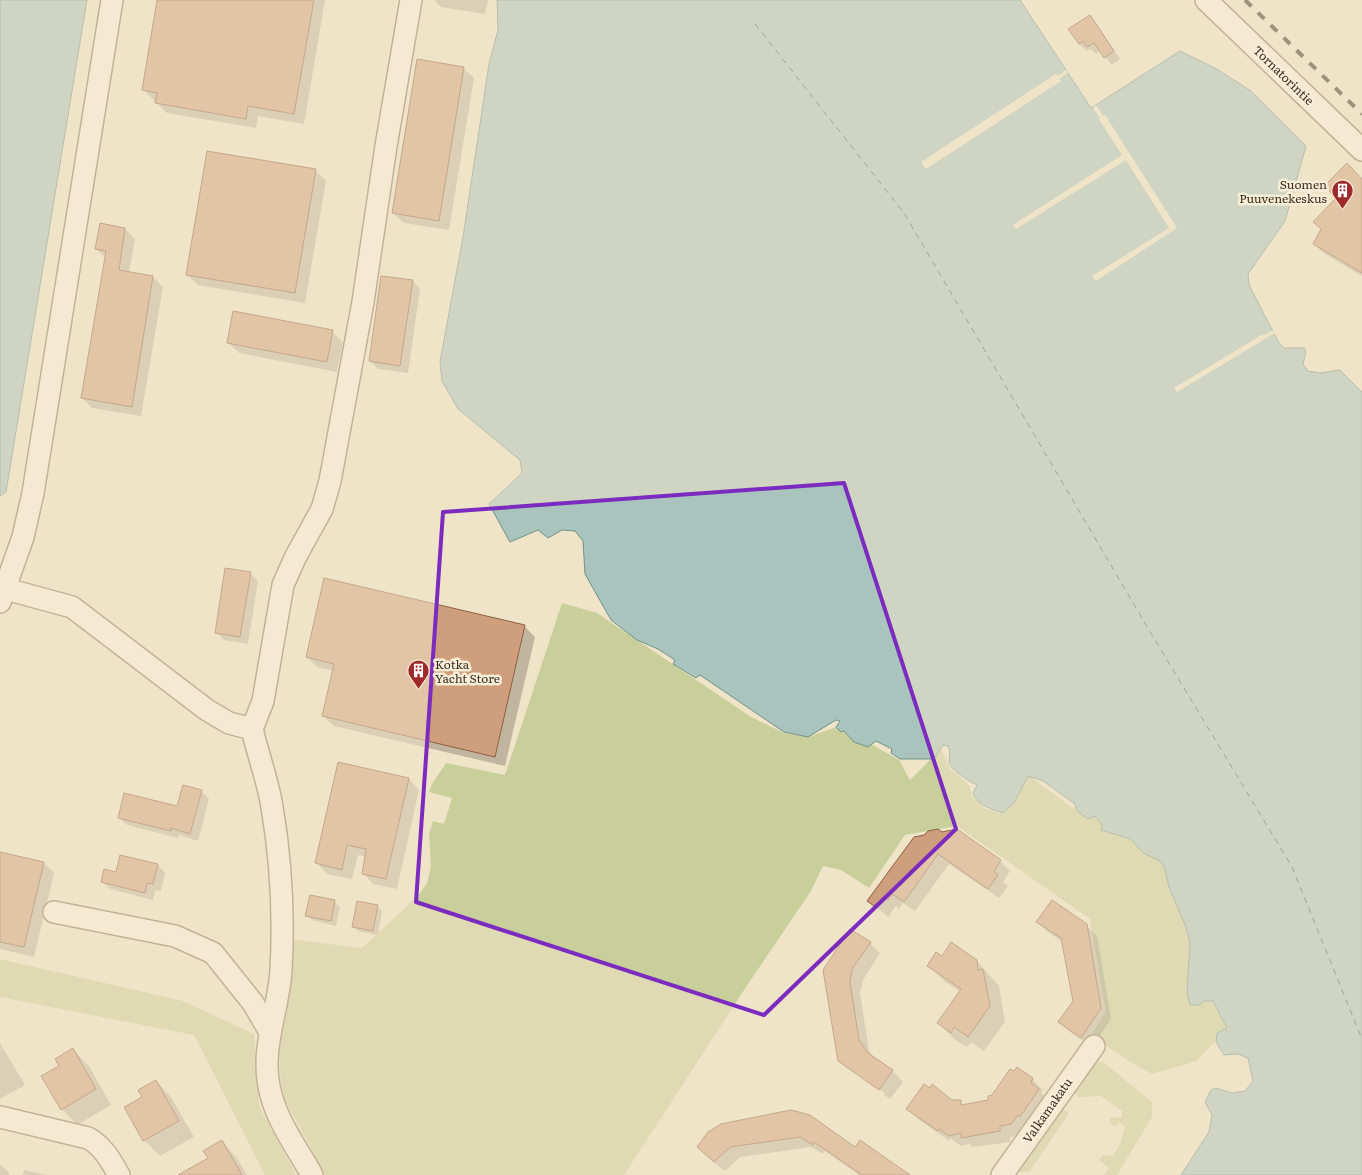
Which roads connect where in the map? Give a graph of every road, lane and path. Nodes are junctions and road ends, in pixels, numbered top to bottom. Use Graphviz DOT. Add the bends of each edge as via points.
graph roads {
  1 [pos="112,0"];
  2 [pos="411,0"];
  3 [pos="1206,0"];
  4 [pos="1362,150"];
  5 [pos="3,595"];
  6 [pos="252,730"];
  7 [pos="54,912"];
  8 [pos="270,1032"];
  9 [pos="1094,1046"];
  10 [pos="0,1117"];
  11 [pos="119,1175"];
  12 [pos="312,1175"];
  13 [pos="1002,1175"];
  1 -- 5 [label="street" via="32,493 23,537"];
  2 -- 6 [label="street" via="363,302 330,481 322,509 283,585 263,701"];
  3 -- 4 [label="street, Tornatorintie"];
  5 -- 6 [label="street" via="72,607 207,710 229,723"];
  6 -- 8 [label="street" via="272,805 280,868 281,972"];
  7 -- 8 [label="street" via="175,936 213,953 253,1004"];
  8 -- 12 [label="street" via="267,1075 270,1093"];
  9 -- 13 [label="street, Valkamakatu"];
  10 -- 11 [label="street" via="88,1138 103,1150"];
}
